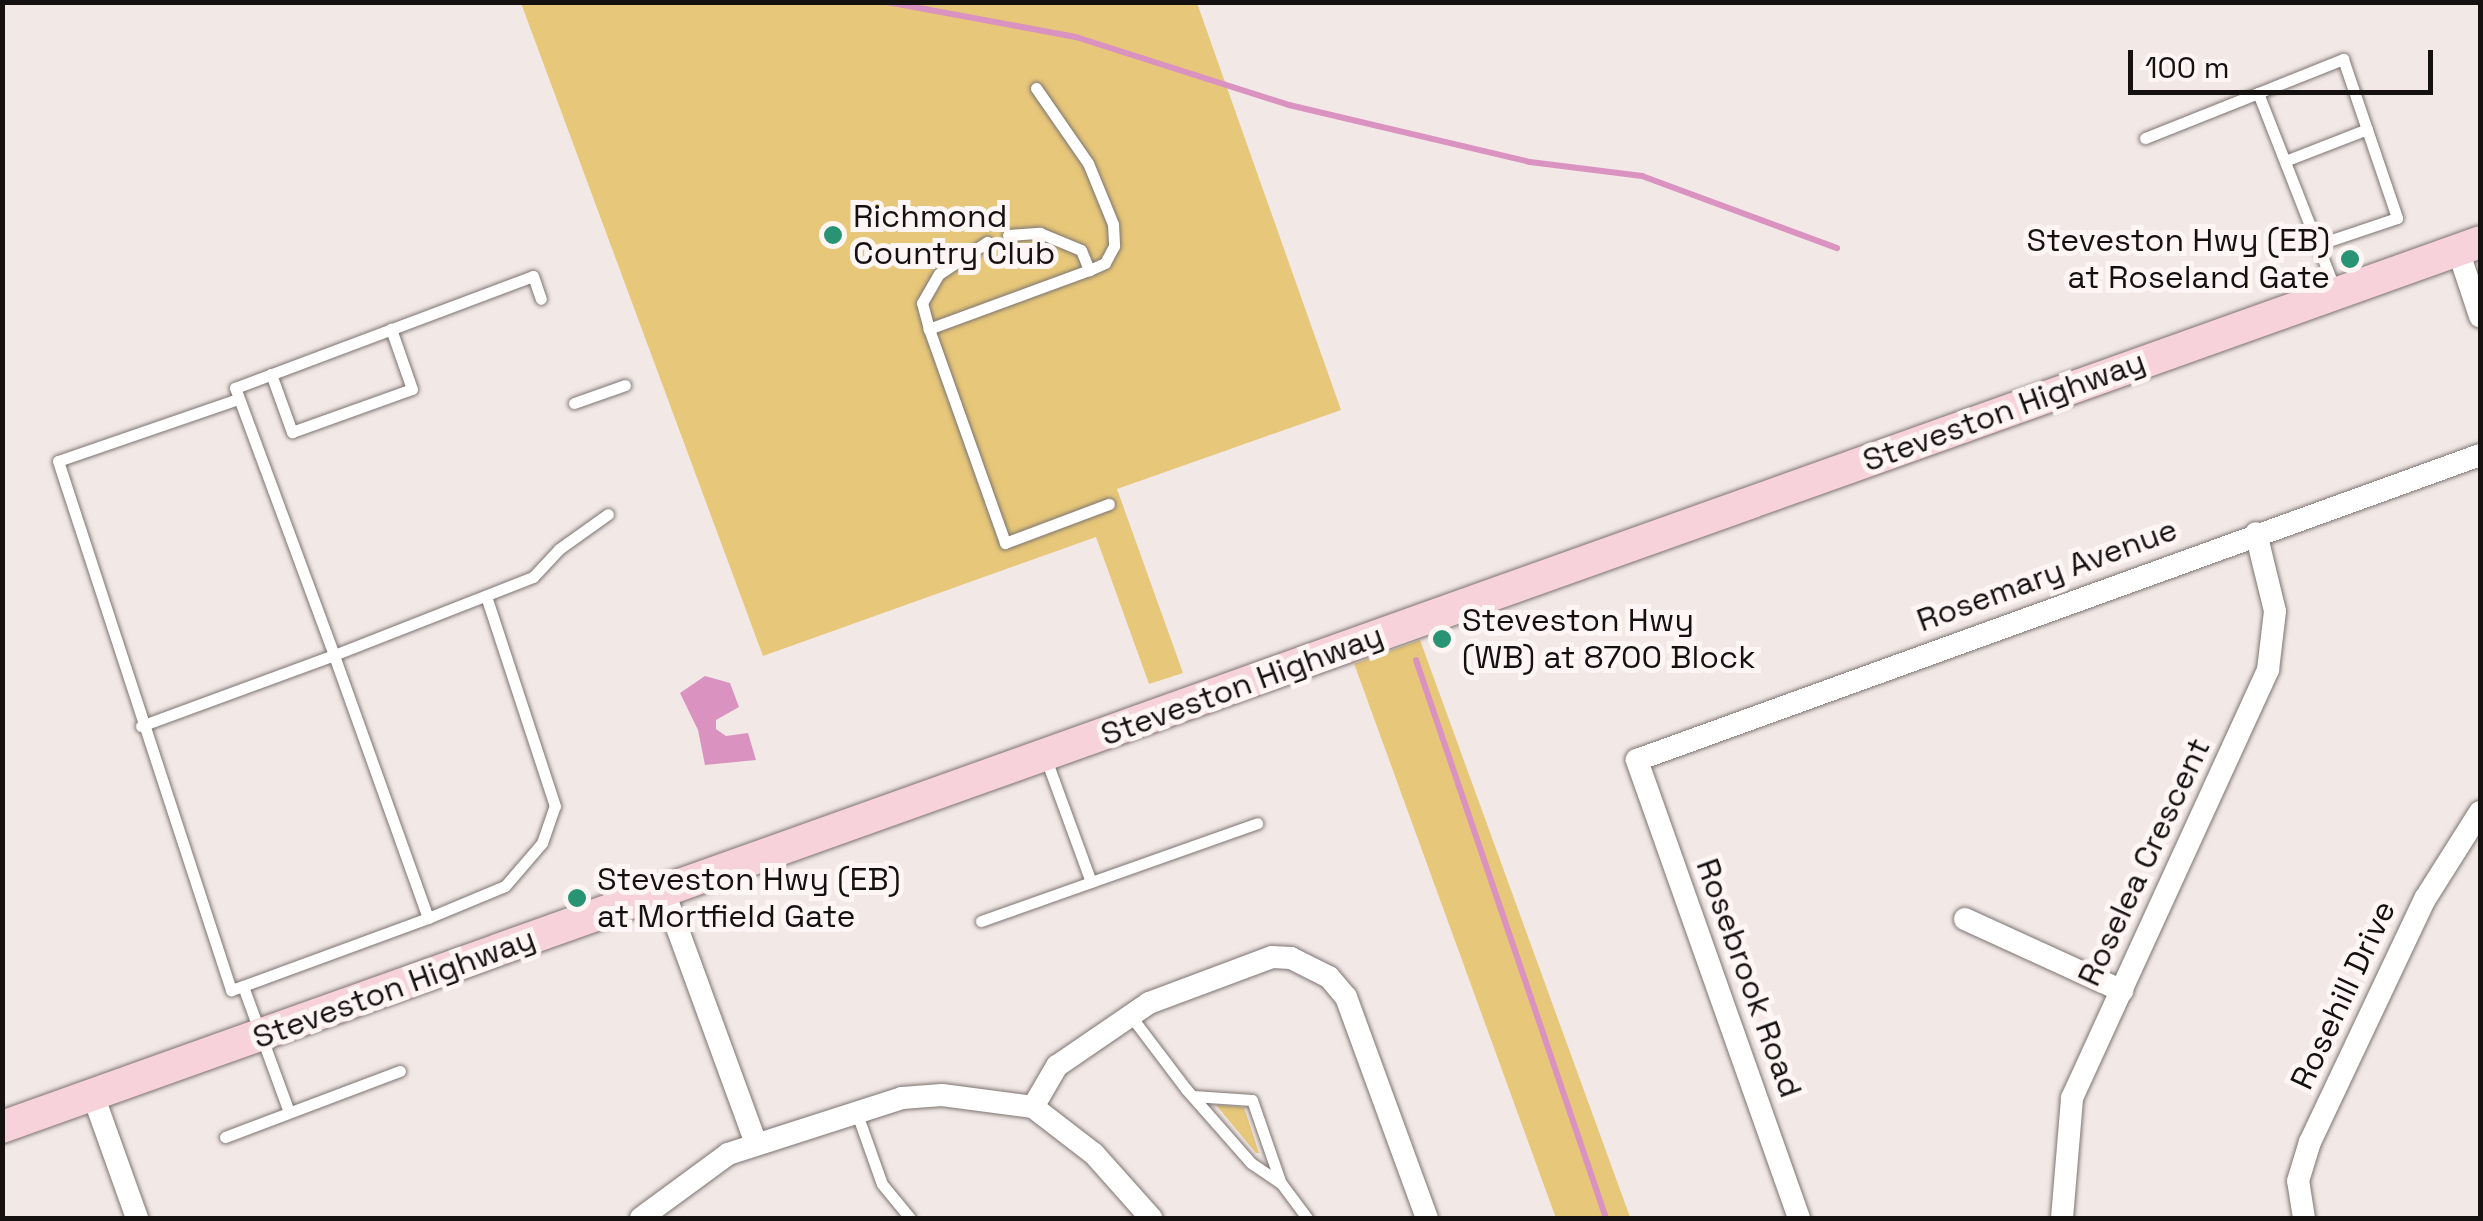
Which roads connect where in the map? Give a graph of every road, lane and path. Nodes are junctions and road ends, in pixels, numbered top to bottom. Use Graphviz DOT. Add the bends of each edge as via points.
graph roads {
  1 [pos="1036,88"];
  2 [pos="2258,92"];
  3 [pos="2367,130"];
  4 [pos="2145,138"];
  5 [pos="2284,161"];
  6 [pos="1008,235"];
  7 [pos="987,242"];
  8 [pos="2318,244"];
  9 [pos="2469,246"];
  10 [pos="1088,270"];
  11 [pos="2336,292"];
  12 [pos="540,299"];
  13 [pos="2480,316"];
  14 [pos="391,329"];
  15 [pos="929,329"];
  16 [pos="270,374"];
  17 [pos="625,384"];
  18 [pos="238,399"];
  19 [pos="574,402"];
  20 [pos="2480,455"];
  21 [pos="1109,504"];
  22 [pos="608,514"];
  23 [pos="2256,534"];
  24 [pos="486,596"];
  25 [pos="334,655"];
  26 [pos="141,726"];
  27 [pos="1044,756"];
  28 [pos="1637,760"];
  29 [pos="2480,812"];
  30 [pos="1256,823"];
  31 [pos="1091,882"];
  32 [pos="664,892"];
  33 [pos="428,918"];
  34 [pos="1965,919"];
  35 [pos="981,921"];
  36 [pos="243,986"];
  37 [pos="2122,991"];
  38 [pos="1130,1015"];
  39 [pos="261,1035"];
  40 [pos="400,1071"];
  41 [pos="93,1095"];
  42 [pos="1193,1096"];
  43 [pos="1033,1107"];
  44 [pos="856,1111"];
  45 [pos="290,1112"];
  46 [pos="2,1126"];
  47 [pos="225,1136"];
  48 [pos="756,1144"];
  49 [pos="1281,1183"];
  50 [pos="138,1218"];
  51 [pos="641,1218"];
  52 [pos="910,1218"];
  53 [pos="1151,1218"];
  54 [pos="1307,1218"];
  55 [pos="1427,1218"];
  56 [pos="1799,1218"];
  57 [pos="2062,1218"];
  58 [pos="2304,1218"];
  1 -- 10 [label="lane" via="1088,164 1113,224 1114,246 1104,263"];
  2 -- 3 [label="lane" via="2343,59"];
  2 -- 4 [label="lane"];
  2 -- 5 [label="lane"];
  3 -- 5 [label="lane"];
  3 -- 8 [label="lane" via="2396,218"];
  5 -- 8 [label="lane"];
  6 -- 10 [label="lane" via="1040,233 1082,250"];
  7 -- 15 [label="lane" via="939,274 922,304"];
  8 -- 11 [label="lane"];
  9 -- 11 [label="main road, Steveston Highway"];
  9 -- 13 [label="street"];
  10 -- 15 [label="lane"];
  11 -- 27 [label="main road, Steveston Highway"];
  12 -- 14 [label="lane" via="533,276"];
  14 -- 16 [label="lane"];
  14 -- 16 [label="lane" via="412,390 292,432"];
  15 -- 21 [label="lane" via="1005,543"];
  16 -- 18 [label="lane" via="234,388"];
  17 -- 19 [label="lane"];
  18 -- 25 [label="lane"];
  18 -- 26 [label="lane" via="58,461"];
  20 -- 23 [label="street, Rosemary Avenue"];
  22 -- 24 [label="lane" via="558,549 533,577"];
  23 -- 28 [label="street, Rosemary Avenue"];
  23 -- 37 [label="street, Roselea Crescent" via="2275,611 2268,670"];
  24 -- 25 [label="lane"];
  24 -- 33 [label="lane" via="555,806 542,842 505,886"];
  25 -- 26 [label="lane"];
  25 -- 33 [label="lane"];
  26 -- 36 [label="lane" via="231,990"];
  27 -- 31 [label="lane"];
  27 -- 32 [label="main road, Steveston Highway"];
  28 -- 56 [label="street, Rosebrook Road"];
  29 -- 58 [label="street, Rosehill Drive" via="2448,854 2310,1142 2298,1181"];
  30 -- 31 [label="lane"];
  31 -- 35 [label="lane"];
  32 -- 39 [label="main road, Steveston Highway"];
  32 -- 48 [label="street"];
  33 -- 36 [label="lane"];
  34 -- 37 [label="street"];
  36 -- 39 [label="lane"];
  37 -- 57 [label="street, Roselea Crescent" via="2072,1098"];
  38 -- 42 [label="lane"];
  38 -- 43 [label="street" via="1057,1066"];
  38 -- 55 [label="street" via="1272,957 1291,958 1329,977 1349,1004"];
  39 -- 41 [label="main road, Steveston Highway"];
  39 -- 45 [label="lane"];
  40 -- 45 [label="lane"];
  41 -- 46 [label="main road, Steveston Highway"];
  41 -- 50 [label="street"];
  42 -- 49 [label="lane" via="1251,1163"];
  42 -- 49 [label="lane" via="1252,1100"];
  43 -- 44 [label="street" via="942,1095"];
  43 -- 53 [label="street" via="1094,1154"];
  44 -- 48 [label="street"];
  44 -- 52 [label="lane" via="882,1184"];
  45 -- 47 [label="lane"];
  48 -- 51 [label="street" via="686,1180"];
  49 -- 54 [label="lane"];
}
